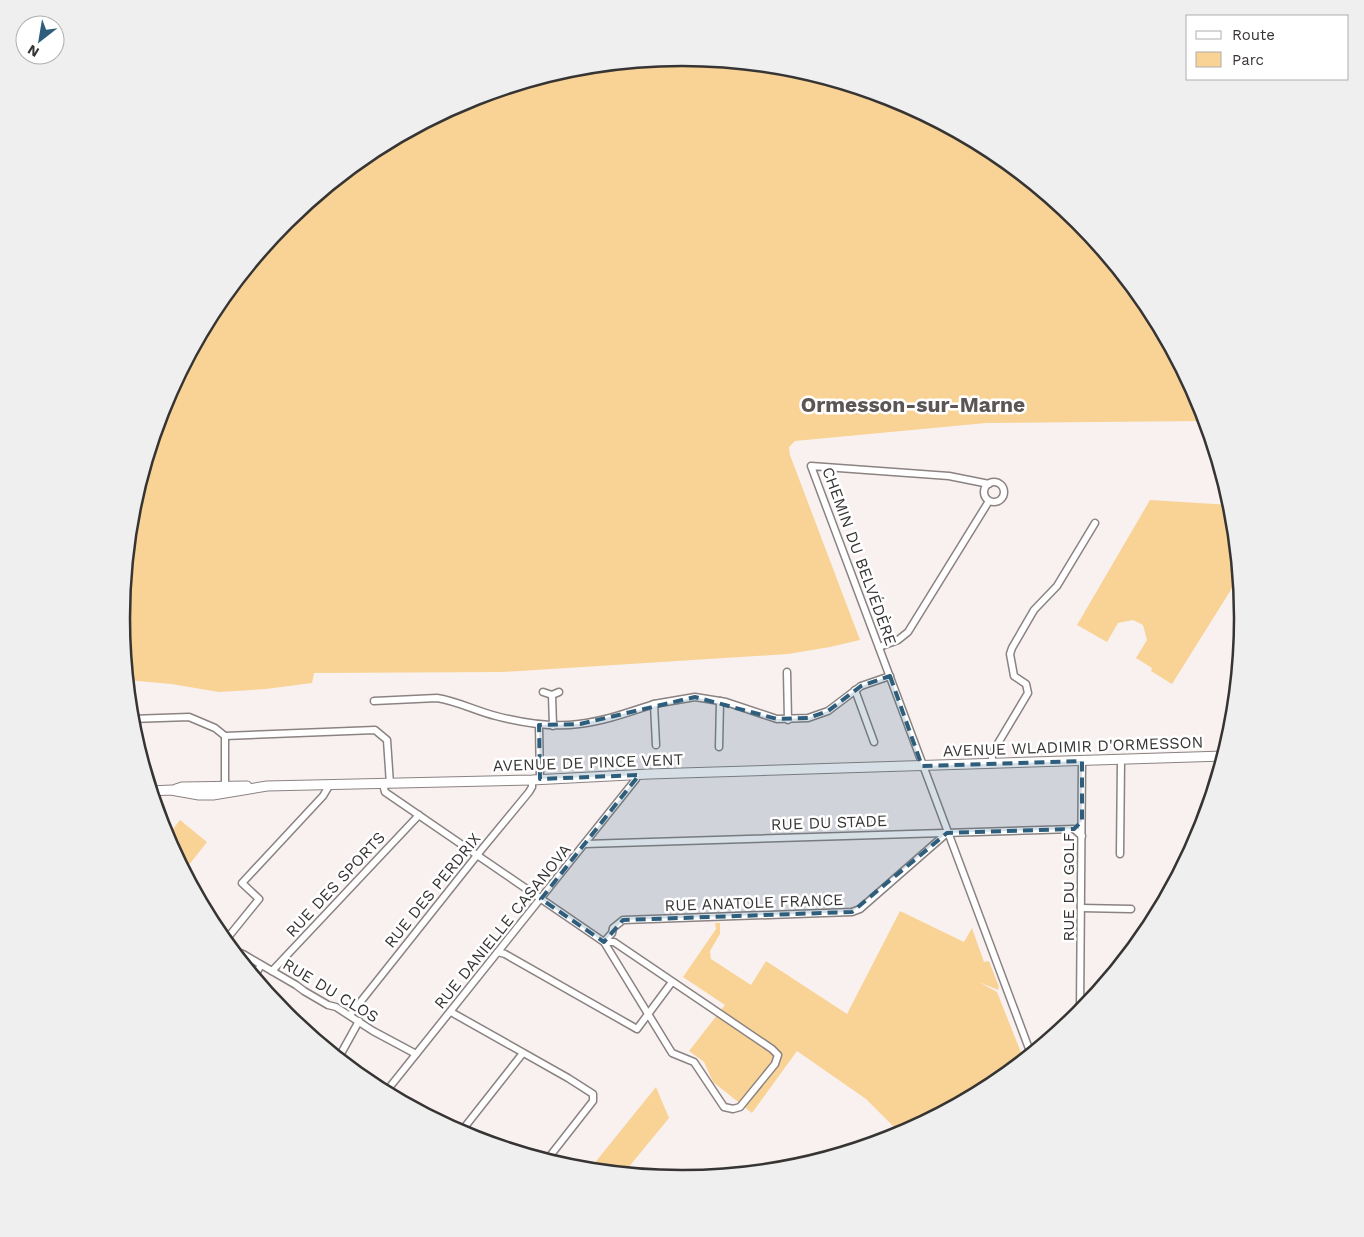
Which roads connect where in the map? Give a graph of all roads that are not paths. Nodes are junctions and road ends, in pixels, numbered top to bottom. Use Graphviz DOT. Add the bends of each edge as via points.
graph roads {
  1 [pos="989,484"];
  2 [pos="989,501"];
  3 [pos="1095,523"];
  4 [pos="879,646"];
  5 [pos="788,672"];
  6 [pos="890,676"];
  7 [pos="855,690"];
  8 [pos="543,692"];
  9 [pos="559,692"];
  10 [pos="552,695"];
  11 [pos="374,701"];
  12 [pos="720,701"];
  13 [pos="654,704"];
  14 [pos="139,719"];
  15 [pos="788,720"];
  16 [pos="539,725"];
  17 [pos="553,726"];
  18 [pos="225,736"];
  19 [pos="874,742"];
  20 [pos="656,745"];
  21 [pos="719,747"];
  22 [pos="1216,756"];
  23 [pos="1121,760"];
  24 [pos="1082,761"];
  25 [pos="992,764"];
  26 [pos="922,766"];
  27 [pos="637,775"];
  28 [pos="536,780"];
  29 [pos="387,784"];
  30 [pos="225,786"];
  31 [pos="329,786"];
  32 [pos="254,788"];
  33 [pos="171,790"];
  34 [pos="157,791"];
  35 [pos="419,815"];
  36 [pos="1082,821"];
  37 [pos="1074,829"];
  38 [pos="947,832"];
  39 [pos="1082,836"];
  40 [pos="586,844"];
  41 [pos="1120,854"];
  42 [pos="477,855"];
  43 [pos="541,899"];
  44 [pos="1081,908"];
  45 [pos="1131,909"];
  46 [pos="230,935"];
  47 [pos="604,942"];
  48 [pos="498,952"];
  49 [pos="246,957"];
  50 [pos="261,965"];
  51 [pos="257,971"];
  52 [pos="272,971"];
  53 [pos="672,982"];
  54 [pos="1080,1001"];
  55 [pos="451,1012"];
  56 [pos="648,1014"];
  57 [pos="350,1015"];
  58 [pos="360,1021"];
  59 [pos="1029,1048"];
  60 [pos="341,1053"];
  61 [pos="524,1053"];
  62 [pos="416,1054"];
  63 [pos="390,1087"];
  64 [pos="465,1126"];
  65 [pos="550,1155"];
  1 -- 2 [label="street" via="984,492"];
  1 -- 2 [label="street" via="996,482 1004,495 996,502"];
  1 -- 4 [label="street, CHEMIN DU BELVÉDÈRE" via="949,476 810,466"];
  2 -- 4 [label="street" via="908,632 898,640"];
  3 -- 25 [label="street" via="1058,586 1034,610 1012,648 1014,676 1026,684 1028,693 994,750"];
  4 -- 6 [label="street, CHEMIN DU BELVÉDÈRE"];
  5 -- 15 [label="street"];
  6 -- 7 [label="street"];
  6 -- 26 [label="street, CHEMIN DU BELVÉDÈRE"];
  7 -- 15 [label="street" via="828,711"];
  7 -- 19 [label="street"];
  8 -- 10 [label="street"];
  9 -- 10 [label="street"];
  10 -- 17 [label="street"];
  11 -- 16 [label="street" via="437,698 490,715"];
  12 -- 13 [label="street" via="696,697"];
  12 -- 15 [label="street"];
  12 -- 21 [label="street"];
  13 -- 17 [label="street" via="600,720"];
  13 -- 20 [label="street"];
  14 -- 18 [label="street" via="189,717"];
  16 -- 17 [label="street"];
  16 -- 28 [label="street"];
  18 -- 29 [label="street" via="375,730 387,740"];
  18 -- 30 [label="street"];
  22 -- 23 [label="main road, AVENUE WLADIMIR D'ORMESSON"];
  23 -- 24 [label="main road, AVENUE WLADIMIR D'ORMESSON"];
  23 -- 41 [label="street"];
  24 -- 25 [label="main road, AVENUE WLADIMIR D'ORMESSON"];
  24 -- 36 [label="street, RUE DU GOLF"];
  25 -- 26 [label="main road, AVENUE WLADIMIR D'ORMESSON"];
  26 -- 27 [label="main road, AVENUE DE PINCE VENT"];
  26 -- 38 [label="street, CHEMIN DU BELVÉDÈRE"];
  27 -- 28 [label="main road, AVENUE DE PINCE VENT"];
  27 -- 40 [label="street, RUE DANIELLE CASANOVA"];
  28 -- 29 [label="main road, AVENUE DE PINCE VENT"];
  28 -- 42 [label="street, RUE DES PERDRIX"];
  29 -- 31 [label="main road, AVENUE DE PINCE VENT"];
  29 -- 35 [label="street" via="385,792"];
  30 -- 32 [label="main road, AVENUE DE PINCE VENT"];
  30 -- 33 [label="main road, AVENUE DE PINCE VENT"];
  31 -- 32 [label="main road, AVENUE DE PINCE VENT"];
  31 -- 46 [label="street" via="242,883 259,899"];
  32 -- 33 [label="main road, AVENUE DE PINCE VENT" via="213,795"];
  33 -- 34 [label="main road, AVENUE DE PINCE VENT"];
  35 -- 42 [label="street"];
  35 -- 52 [label="street, RUE DES SPORTS"];
  36 -- 37 [label="street"];
  36 -- 39 [label="street, RUE DU GOLF"];
  37 -- 38 [label="street, RUE DU STADE"];
  37 -- 39 [label="street"];
  38 -- 40 [label="street, RUE DU STADE"];
  38 -- 47 [label="street, RUE ANATOLE FRANCE" via="860,909 852,912 623,920"];
  38 -- 59 [label="street, CHEMIN DU BELVÉDÈRE"];
  39 -- 44 [label="street, RUE DU GOLF"];
  40 -- 43 [label="street, RUE DANIELLE CASANOVA"];
  42 -- 43 [label="street"];
  42 -- 57 [label="street, RUE DES PERDRIX"];
  43 -- 47 [label="street"];
  43 -- 48 [label="street, RUE DANIELLE CASANOVA"];
  44 -- 45 [label="street"];
  44 -- 54 [label="street, RUE DU GOLF"];
  47 -- 53 [label="street" via="614,942"];
  47 -- 56 [label="street"];
  48 -- 55 [label="street, RUE DANIELLE CASANOVA"];
  48 -- 56 [label="street" via="637,1029"];
  49 -- 50 [label="street, RUE DU CLOS"];
  50 -- 51 [label="street"];
  50 -- 52 [label="street, RUE DU CLOS"];
  52 -- 57 [label="street, RUE DU CLOS"];
  53 -- 56 [label="street"];
  53 -- 56 [label="street" via="778,1055 740,1107 724,1107 694,1062 672,1053"];
  55 -- 61 [label="street"];
  55 -- 62 [label="street, RUE DANIELLE CASANOVA"];
  57 -- 58 [label="street, RUE DU CLOS"];
  58 -- 60 [label="street"];
  58 -- 62 [label="street, RUE DU CLOS"];
  61 -- 64 [label="street"];
  61 -- 65 [label="street" via="593,1094 593,1101"];
  62 -- 63 [label="street, RUE DANIELLE CASANOVA"];
}
